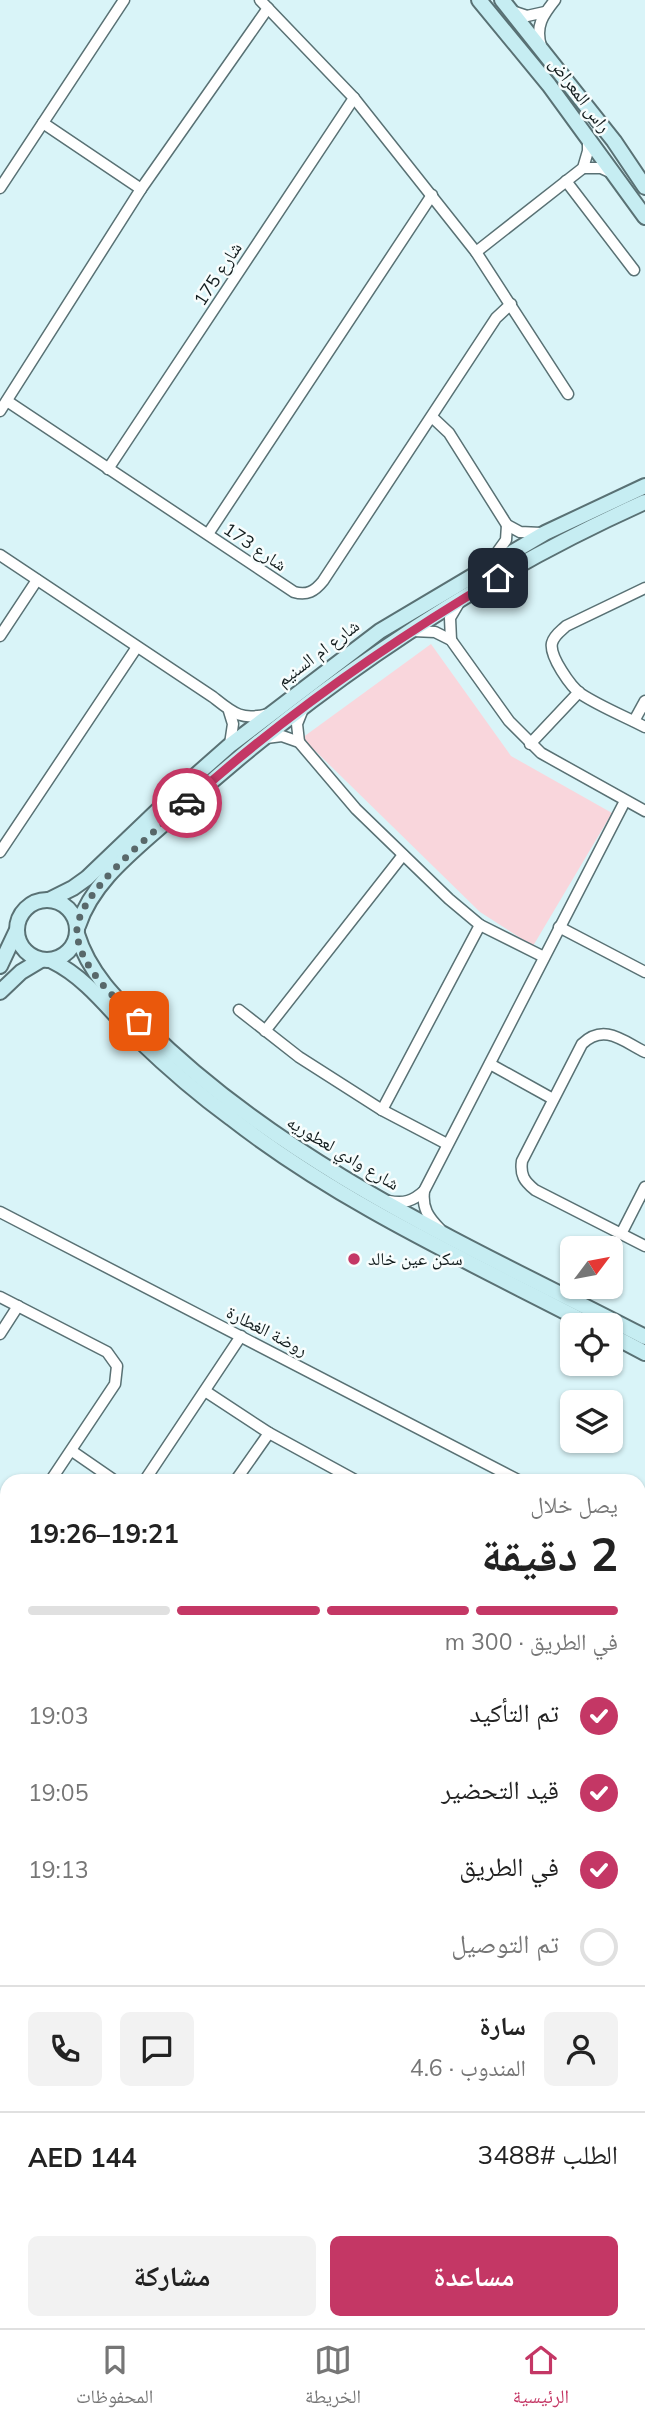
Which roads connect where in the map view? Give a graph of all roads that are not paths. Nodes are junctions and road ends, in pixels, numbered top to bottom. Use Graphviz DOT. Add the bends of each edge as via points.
graph roads {
  1 [pos="124,0"];
  2 [pos="260,0"];
  3 [pos="479,0"];
  4 [pos="555,0"];
  5 [pos="506,5"];
  6 [pos="268,8"];
  7 [pos="545,12"];
  8 [pos="543,50"];
  9 [pos="354,97"];
  10 [pos="43,123"];
  11 [pos="586,133"];
  12 [pos="583,168"];
  13 [pos="617,176"];
  14 [pos="566,181"];
  15 [pos="643,181"];
  16 [pos="0,188"];
  17 [pos="141,189"];
  18 [pos="432,195"];
  19 [pos="645,217"];
  20 [pos="476,252"];
  21 [pos="634,270"];
  22 [pos="511,304"];
  23 [pos="568,394"];
  24 [pos="7,401"];
  25 [pos="0,411"];
  26 [pos="432,417"];
  27 [pos="108,469"];
  28 [pos="645,486"];
  29 [pos="645,502"];
  30 [pos="507,525"];
  31 [pos="545,533"];
  32 [pos="208,534"];
  33 [pos="0,555"];
  34 [pos="486,566"];
  35 [pos="37,580"];
  36 [pos="645,588"];
  37 [pos="461,600"];
  38 [pos="412,631"];
  39 [pos="0,636"];
  40 [pos="451,640"];
  41 [pos="137,647"];
  42 [pos="579,692"];
  43 [pos="645,701"];
  44 [pos="304,707"];
  45 [pos="229,711"];
  46 [pos="269,714"];
  47 [pos="634,721"];
  48 [pos="645,727"];
  49 [pos="264,738"];
  50 [pos="299,742"];
  51 [pos="530,744"];
  52 [pos="229,746"];
  53 [pos="625,801"];
  54 [pos="645,811"];
  55 [pos="0,852"];
  56 [pos="403,855"];
  57 [pos="49,900"];
  58 [pos="480,925"];
  59 [pos="559,927"];
  60 [pos="77,930"];
  61 [pos="16,932"];
  62 [pos="544,957"];
  63 [pos="47,960"];
  64 [pos="0,966"];
  65 [pos="645,972"];
  66 [pos="0,992"];
  67 [pos="239,1010"];
  68 [pos="265,1031"];
  69 [pos="645,1052"];
  70 [pos="490,1064"];
  71 [pos="553,1099"];
  72 [pos="382,1110"];
  73 [pos="447,1144"];
  74 [pos="645,1188"];
  75 [pos="424,1191"];
  76 [pos="381,1200"];
  77 [pos="0,1212"];
  78 [pos="444,1234"];
  79 [pos="621,1234"];
  80 [pos="645,1246"];
  81 [pos="0,1297"];
  82 [pos="18,1306"];
  83 [pos="568,1313"];
  84 [pos="0,1334"];
  85 [pos="241,1336"];
  86 [pos="645,1337"];
  87 [pos="623,1341"];
  88 [pos="645,1353"];
  89 [pos="205,1391"];
  90 [pos="268,1433"];
  91 [pos="72,1451"];
  92 [pos="55,1474"];
  93 [pos="105,1474"];
  94 [pos="149,1474"];
  95 [pos="240,1474"];
  96 [pos="344,1474"];
  97 [pos="506,1474"];
  1 -- 10 [label="street"];
  2 -- 6 [label="street"];
  3 -- 11 [label="street, راس المعراض"];
  4 -- 7 [label="street"];
  5 -- 7 [label="street" via="527,16"];
  5 -- 8 [label="street, راس المعراض"];
  6 -- 9 [label="street"];
  6 -- 17 [label="street"];
  7 -- 8 [label="street" via="539,27"];
  8 -- 15 [label="street, راس المعراض"];
  9 -- 18 [label="street"];
  9 -- 27 [label="street, شارع 175"];
  10 -- 16 [label="street"];
  10 -- 17 [label="street"];
  11 -- 12 [label="street" via="588,151"];
  11 -- 13 [label="street, راس المعراض"];
  12 -- 13 [label="street" via="601,168"];
  12 -- 14 [label="street"];
  13 -- 19 [label="street, راس المعراض"];
  14 -- 20 [label="street"];
  14 -- 21 [label="street"];
  17 -- 24 [label="street"];
  18 -- 20 [label="street"];
  18 -- 32 [label="street"];
  20 -- 22 [label="street"];
  22 -- 23 [label="street"];
  22 -- 26 [label="street, شارع 173" via="496,318"];
  24 -- 25 [label="street"];
  24 -- 27 [label="street, شارع 173"];
  26 -- 30 [label="street" via="449,433"];
  26 -- 32 [label="street, شارع 173" via="323,581 311,592 294,592"];
  27 -- 32 [label="street, شارع 173"];
  28 -- 31 [label="street, شارع ام السنيم"];
  29 -- 37 [label="street, شارع ام السنيم" via="536,556"];
  30 -- 31 [label="street" via="520,532"];
  30 -- 34 [label="street" via="503,544"];
  31 -- 34 [label="street, شارع ام السنيم"];
  33 -- 35 [label="street"];
  34 -- 46 [label="street, شارع ام السنيم" via="380,631"];
  35 -- 39 [label="street"];
  35 -- 41 [label="street"];
  36 -- 42 [label="street" via="557,634 552,654"];
  37 -- 38 [label="street, شارع ام السنيم"];
  37 -- 40 [label="street" via="450,618"];
  38 -- 40 [label="street" via="435,632"];
  38 -- 44 [label="street, شارع ام السنيم"];
  40 -- 51 [label="street"];
  41 -- 45 [label="street"];
  41 -- 55 [label="street"];
  42 -- 47 [label="street"];
  42 -- 51 [label="street"];
  43 -- 47 [label="street"];
  44 -- 49 [label="street, شارع ام السنيم"];
  44 -- 50 [label="street" via="297,724"];
  45 -- 46 [label="street" via="244,717"];
  45 -- 52 [label="street" via="233,724"];
  46 -- 52 [label="street, شارع ام السنيم"];
  47 -- 48 [label="street"];
  49 -- 50 [label="street" via="282,736"];
  49 -- 60 [label="street, شارع ام السنيم" via="209,782 107,877 87,904"];
  50 -- 56 [label="street"];
  51 -- 53 [label="street"];
  52 -- 57 [label="street, شارع ام السنيم" via="87,878"];
  53 -- 54 [label="street"];
  53 -- 59 [label="street"];
  56 -- 58 [label="street"];
  56 -- 68 [label="street"];
  57 -- 60 [label="street" via="66,907"];
  57 -- 61 [label="street" via="29,905"];
  58 -- 62 [label="street"];
  58 -- 72 [label="street"];
  59 -- 62 [label="street"];
  59 -- 65 [label="street"];
  60 -- 63 [label="street" via="69,951"];
  60 -- 76 [label="street, شارع وادي لعطوريه" via="100,981 167,1049 292,1147"];
  61 -- 63 [label="street" via="24,950"];
  61 -- 64 [label="street"];
  62 -- 70 [label="street"];
  63 -- 66 [label="street" via="20,972"];
  63 -- 83 [label="street, شارع وادي لعطوريه" via="78,976 197,1092 294,1164"];
  67 -- 68 [label="street"];
  68 -- 72 [label="street"];
  69 -- 71 [label="street" via="606,1034 589,1037"];
  70 -- 71 [label="street"];
  70 -- 73 [label="street"];
  71 -- 79 [label="street" via="522,1161 522,1177 535,1190"];
  72 -- 73 [label="street"];
  73 -- 75 [label="street"];
  74 -- 79 [label="street"];
  75 -- 76 [label="street" via="404,1202"];
  75 -- 78 [label="street" via="427,1214"];
  76 -- 78 [label="street, شارع وادي لعطوريه"];
  77 -- 85 [label="street, روضة الغطارة"];
  78 -- 86 [label="street, شارع وادي لعطوريه"];
  79 -- 80 [label="street"];
  81 -- 82 [label="street"];
  82 -- 84 [label="street"];
  82 -- 91 [label="street" via="107,1352 117,1366 115,1384"];
  85 -- 89 [label="street"];
  85 -- 97 [label="street, روضة الغطارة"];
  87 -- 88 [label="street"];
  89 -- 90 [label="street"];
  89 -- 94 [label="street"];
  90 -- 95 [label="street"];
  90 -- 96 [label="street"];
  91 -- 92 [label="street"];
  91 -- 93 [label="street"];
}
